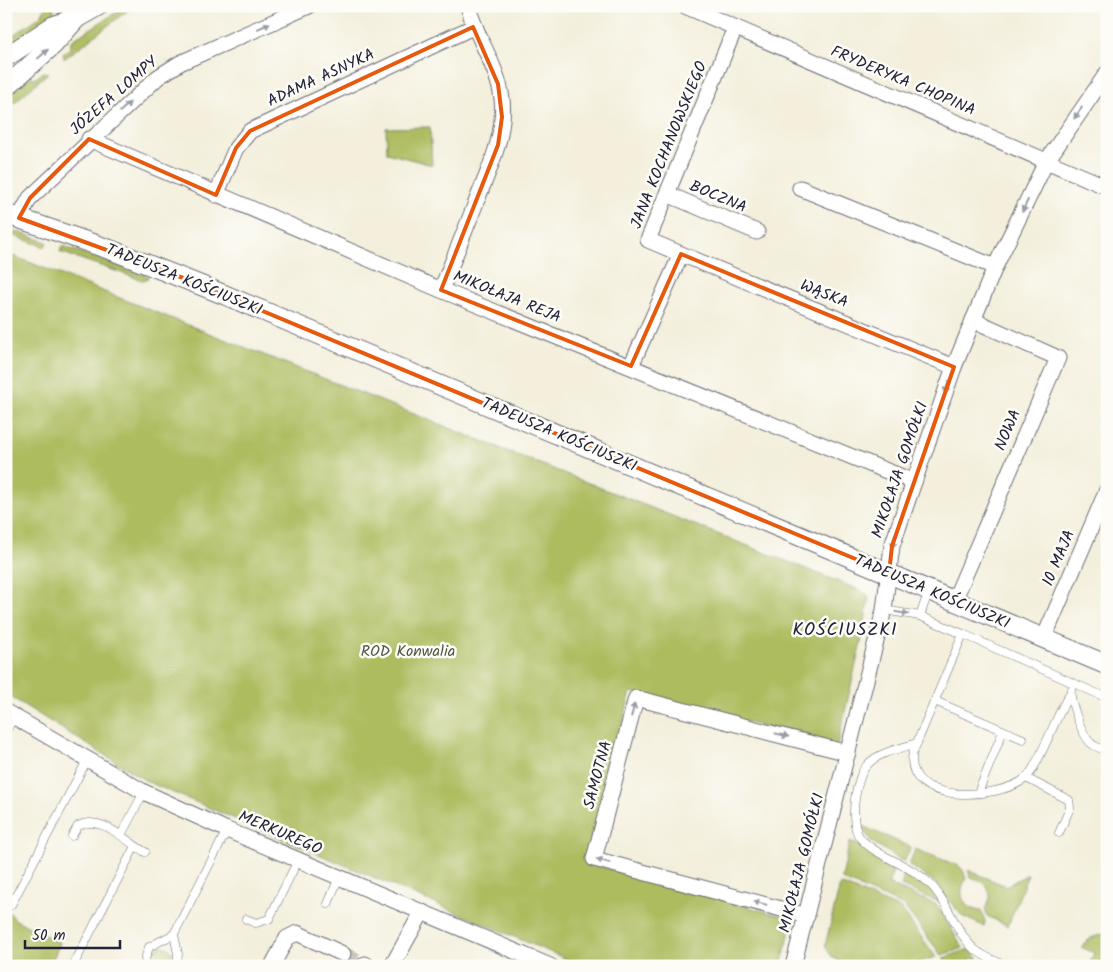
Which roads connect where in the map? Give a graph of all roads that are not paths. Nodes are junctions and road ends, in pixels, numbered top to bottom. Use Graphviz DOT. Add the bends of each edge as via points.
graph roads {
  1 [pos="98,6"];
  2 [pos="309,6"];
  3 [pos="468,6"];
  4 [pos="685,6"];
  5 [pos="71,12"];
  6 [pos="473,27"];
  7 [pos="735,28"];
  8 [pos="6,57"];
  9 [pos="1107,73"];
  10 [pos="6,87"];
  11 [pos="89,140"];
  12 [pos="1046,162"];
  13 [pos="1107,187"];
  14 [pos="800,188"];
  15 [pos="216,194"];
  16 [pos="667,194"];
  17 [pos="10,215"];
  18 [pos="757,232"];
  19 [pos="681,254"];
  20 [pos="995,267"];
  21 [pos="441,290"];
  22 [pos="973,320"];
  23 [pos="631,366"];
  24 [pos="954,367"];
  25 [pos="914,482"];
  26 [pos="1107,490"];
  27 [pos="889,573"];
  28 [pos="929,590"];
  29 [pos="954,601"];
  30 [pos="884,610"];
  31 [pos="920,616"];
  32 [pos="963,634"];
  33 [pos="1044,638"];
  34 [pos="1107,665"];
  35 [pos="1074,684"];
  36 [pos="1070,693"];
  37 [pos="1107,698"];
  38 [pos="935,701"];
  39 [pos="10,715"];
  40 [pos="6,731"];
  41 [pos="1004,731"];
  42 [pos="1023,739"];
  43 [pos="917,743"];
  44 [pos="1107,751"];
  45 [pos="848,752"];
  46 [pos="87,760"];
  47 [pos="1026,778"];
  48 [pos="144,792"];
  49 [pos="978,793"];
  50 [pos="227,830"];
  51 [pos="1059,833"];
  52 [pos="121,834"];
  53 [pos="72,836"];
  54 [pos="135,846"];
  55 [pos="145,852"];
  56 [pos="298,860"];
  57 [pos="339,877"];
  58 [pos="6,901"];
  59 [pos="328,904"];
  60 [pos="422,912"];
  61 [pos="807,916"];
  62 [pos="246,919"];
  63 [pos="174,934"];
  64 [pos="343,954"];
  65 [pos="73,966"];
  66 [pos="147,966"];
  67 [pos="177,966"];
  68 [pos="272,966"];
  69 [pos="392,966"];
  70 [pos="550,966"];
  71 [pos="793,966"];
  72 [pos="1007,966"];
  1 -- 5 [label="street"];
  11 -- 2 [label="street, JÓZEFA LOMPY, one-way" via="158,77 180,63"];
  3 -- 6 [label="street"];
  4 -- 7 [label="street, FRYDERYKA CHOPINA"];
  5 -- 8 [label="street"];
  10 -- 5 [label="street, one-way" via="53,45"];
  6 -- 15 [label="street, ADAMA ASNYKA" via="250,131 236,148"];
  6 -- 21 [label="street" via="498,84 502,116 498,145"];
  7 -- 12 [label="street, FRYDERYKA CHOPINA"];
  7 -- 16 [label="street, JANA KOCHANOWSKIEGO"];
  9 -- 12 [label="street, MIKOŁAJA GOMÓŁKI, one-way"];
  11 -- 15 [label="street, MIKOŁAJA REJA"];
  11 -- 17 [label="street, JÓZEFA LOMPY"];
  12 -- 13 [label="street, FRYDERYKA CHOPINA"];
  12 -- 20 [label="street, MIKOŁAJA GOMÓŁKI, one-way"];
  14 -- 20 [label="street"];
  15 -- 21 [label="street, MIKOŁAJA REJA"];
  16 -- 18 [label="street, BOCZNA"];
  16 -- 19 [label="street, JANA KOCHANOWSKIEGO" via="648,240"];
  17 -- 27 [label="street, TADEUSZA KOŚCIUSZKI" via="120,253 224,295"];
  19 -- 23 [label="street"];
  19 -- 24 [label="street, WĄSKA"];
  20 -- 22 [label="street, MIKOŁAJA GOMÓŁKI"];
  21 -- 23 [label="street, MIKOŁAJA REJA"];
  22 -- 24 [label="street, MIKOŁAJA GOMÓŁKI"];
  22 -- 29 [label="street, NOWA" via="1058,358"];
  23 -- 25 [label="street, MIKOŁAJA REJA"];
  24 -- 25 [label="street, MIKOŁAJA GOMÓŁKI, one-way"];
  25 -- 27 [label="street, MIKOŁAJA GOMÓŁKI, one-way" via="892,546"];
  26 -- 33 [label="street, 10 MAJA"];
  27 -- 28 [label="street, TADEUSZA KOŚCIUSZKI"];
  27 -- 30 [label="street, MIKOŁAJA GOMÓŁKI"];
  28 -- 29 [label="street, TADEUSZA KOŚCIUSZKI"];
  28 -- 31 [label="lane"];
  29 -- 33 [label="street, TADEUSZA KOŚCIUSZKI"];
  30 -- 31 [label="lane, one-way"];
  30 -- 45 [label="street, MIKOŁAJA GOMÓŁKI"];
  31 -- 32 [label="lane"];
  32 -- 35 [label="lane"];
  32 -- 38 [label="lane"];
  33 -- 34 [label="street, TADEUSZA KOŚCIUSZKI"];
  35 -- 36 [label="lane"];
  35 -- 37 [label="lane"];
  36 -- 44 [label="lane" via="1087,739"];
  36 -- 47 [label="lane" via="1032,772"];
  38 -- 41 [label="lane"];
  38 -- 43 [label="lane"];
  39 -- 40 [label="lane"];
  39 -- 46 [label="street, MERKUREGO"];
  41 -- 42 [label="lane"];
  41 -- 49 [label="lane"];
  43 -- 49 [label="lane" via="911,762 919,779 953,795"];
  43 -- 72 [label="lane" via="873,760 864,769 854,810 856,831 868,844 930,883 972,947"];
  45 -- 61 [label="street, MIKOŁAJA GOMÓŁKI"];
  61 -- 45 [label="street, SAMOTNA, one-way" via="594,859 636,698"];
  46 -- 48 [label="street, MERKUREGO"];
  46 -- 58 [label="lane" via="11,905"];
  47 -- 49 [label="lane"];
  47 -- 51 [label="lane" via="1069,800 1070,808"];
  48 -- 50 [label="street, MERKUREGO"];
  48 -- 52 [label="lane"];
  50 -- 56 [label="street, MERKUREGO"];
  50 -- 63 [label="lane"];
  52 -- 53 [label="lane" via="88,822 78,826"];
  52 -- 54 [label="lane"];
  54 -- 55 [label="lane"];
  54 -- 65 [label="lane"];
  56 -- 57 [label="street, MERKUREGO"];
  56 -- 62 [label="lane" via="270,919 256,923"];
  57 -- 59 [label="lane"];
  57 -- 60 [label="street, MERKUREGO"];
  60 -- 69 [label="street"];
  60 -- 70 [label="street, MERKUREGO"];
  61 -- 71 [label="street, MIKOŁAJA GOMÓŁKI"];
  63 -- 66 [label="lane" via="149,947 145,959"];
  63 -- 67 [label="lane"];
  64 -- 68 [label="street" via="297,933 287,938"];
}
